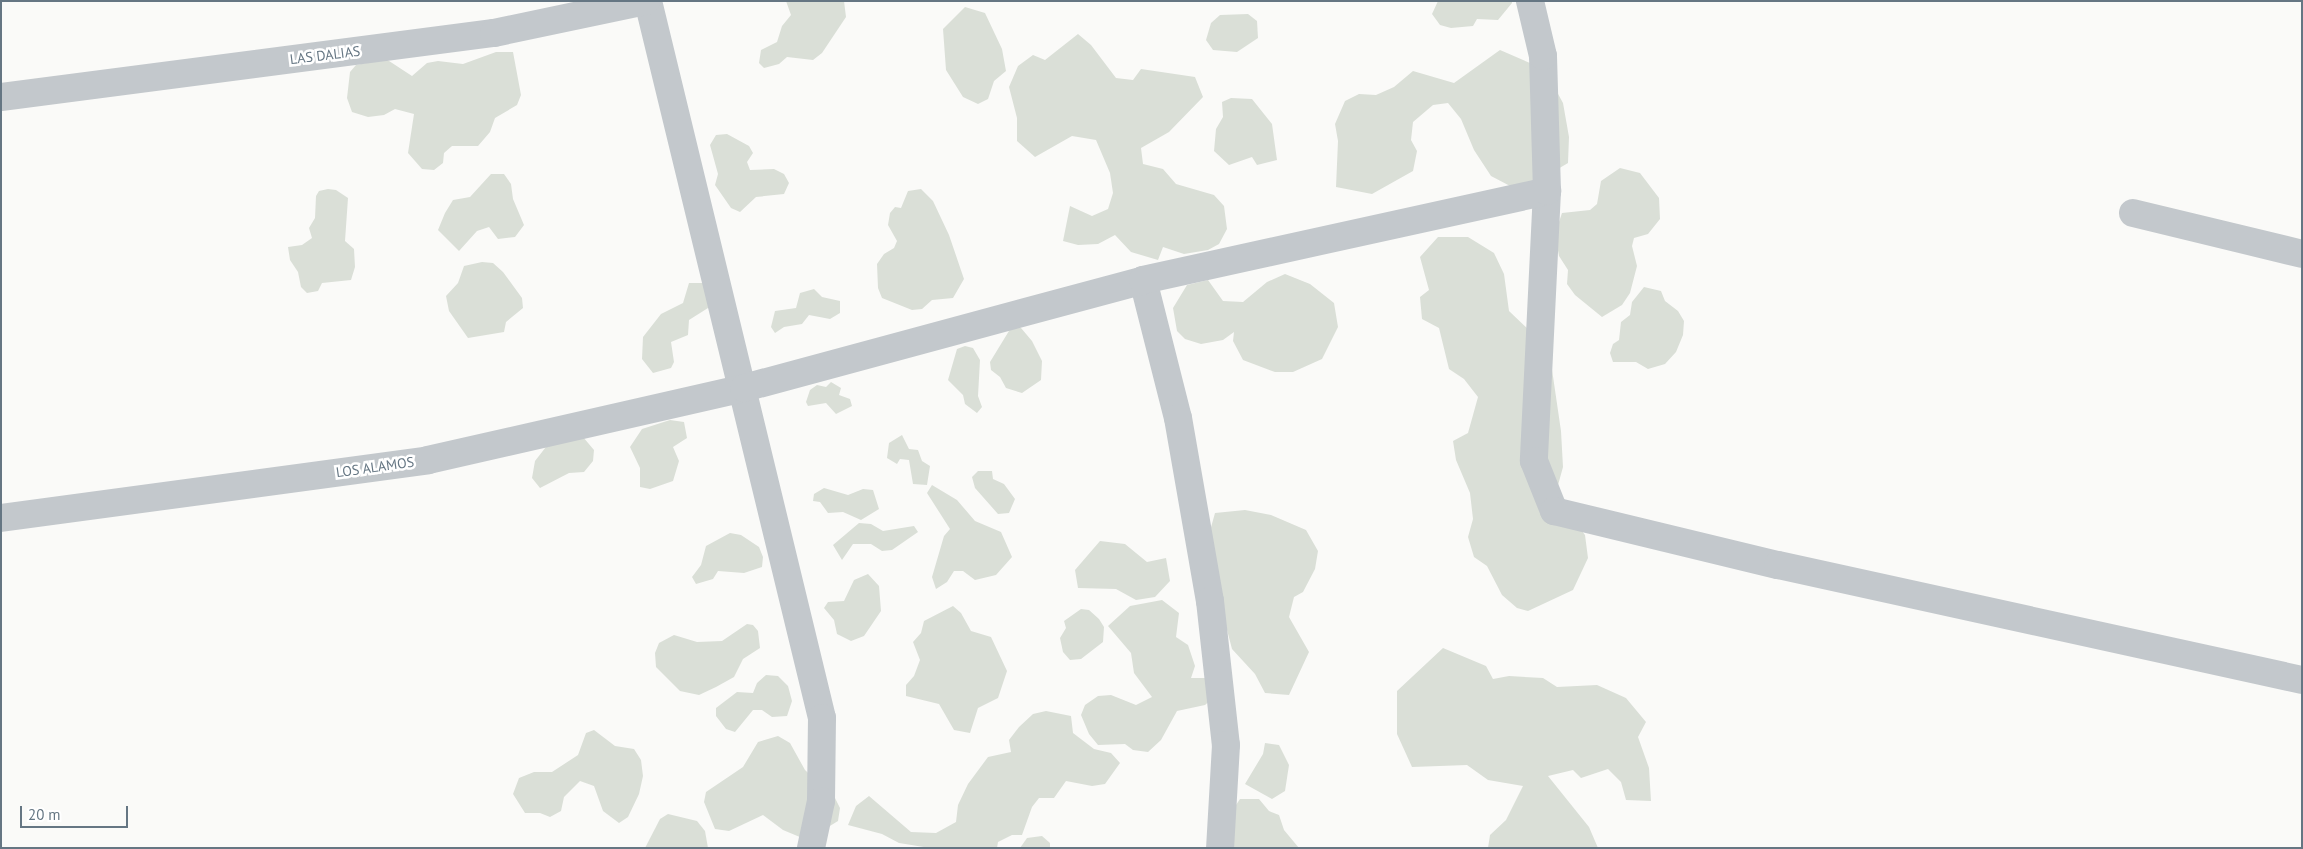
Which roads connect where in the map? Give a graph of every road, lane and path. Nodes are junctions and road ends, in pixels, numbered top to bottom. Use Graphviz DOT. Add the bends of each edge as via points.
graph roads {
  1 [pos="647,1"];
  2 [pos="1530,1"];
  3 [pos="1,98"];
  4 [pos="1547,191"];
  5 [pos="2133,213"];
  6 [pos="2302,254"];
  7 [pos="1142,280"];
  8 [pos="744,388"];
  9 [pos="1,518"];
  10 [pos="2302,680"];
  11 [pos="811,848"];
  12 [pos="1220,848"];
  1 -- 3 [label="street, LAS DALIAS" via="494,34"];
  1 -- 8 [label="street"];
  2 -- 4 [label="street" via="1543,56"];
  4 -- 7 [label="street, LOS ALAMOS"];
  4 -- 10 [label="street" via="1534,461 1554,511 1778,565"];
  5 -- 6 [label="street"];
  7 -- 8 [label="street, LOS ALAMOS"];
  7 -- 12 [label="street" via="1178,418 1210,600 1226,745"];
  8 -- 9 [label="street, LOS ALAMOS" via="428,460"];
  8 -- 11 [label="street" via="822,718 821,800"];
}
